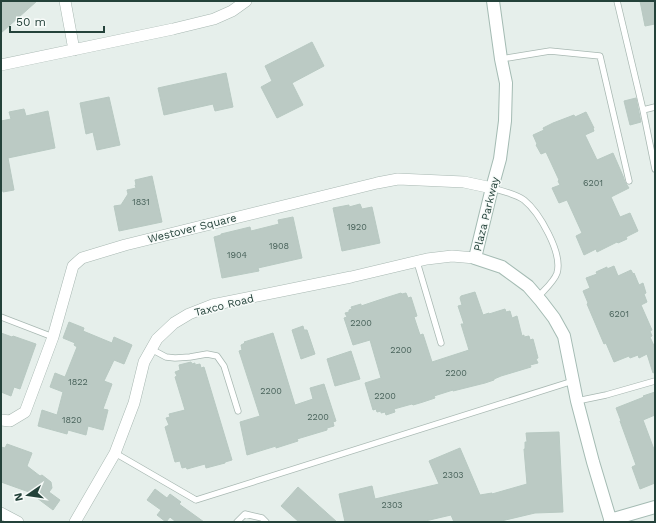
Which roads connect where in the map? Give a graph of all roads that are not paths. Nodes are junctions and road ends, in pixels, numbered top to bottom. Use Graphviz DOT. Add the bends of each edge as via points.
graph roads {
  1 [pos="65,1"];
  2 [pos="246,1"];
  3 [pos="493,1"];
  4 [pos="617,1"];
  5 [pos="74,50"];
  6 [pos="501,59"];
  7 [pos="1,65"];
  8 [pos="655,108"];
  9 [pos="642,110"];
  10 [pos="655,169"];
  11 [pos="629,181"];
  12 [pos="492,188"];
  13 [pos="475,258"];
  14 [pos="417,262"];
  15 [pos="538,297"];
  16 [pos="1,317"];
  17 [pos="53,336"];
  18 [pos="442,343"];
  19 [pos="151,349"];
  20 [pos="573,381"];
  21 [pos="655,381"];
  22 [pos="577,401"];
  23 [pos="238,410"];
  24 [pos="1,420"];
  25 [pos="115,453"];
  26 [pos="655,506"];
  27 [pos="1,513"];
  28 [pos="609,521"];
  29 [pos="18,522"];
  30 [pos="75,522"];
  31 [pos="237,522"];
  32 [pos="266,522"];
  1 -- 5 [label="street"];
  2 -- 5 [label="street" via="232,11 214,18"];
  3 -- 6 [label="street, Plaza Parkway"];
  4 -- 9 [label="lane"];
  5 -- 7 [label="street"];
  6 -- 11 [label="lane" via="550,51 600,56"];
  6 -- 12 [label="street, Plaza Parkway" via="506,83 505,121 500,159"];
  8 -- 9 [label="lane"];
  9 -- 10 [label="lane"];
  12 -- 13 [label="street, Plaza Parkway"];
  12 -- 15 [label="lane" via="523,199 535,212 556,251 557,274"];
  12 -- 17 [label="street, Westover Square" via="464,182 398,179 87,256 73,266"];
  13 -- 14 [label="street, Taxco Road" via="452,256"];
  13 -- 15 [label="street, Plaza Parkway" via="502,267 528,286"];
  14 -- 18 [label="lane"];
  14 -- 19 [label="street, Taxco Road" via="212,305 174,323 157,338"];
  15 -- 20 [label="street, Plaza Parkway" via="564,336"];
  16 -- 17 [label="lane"];
  17 -- 24 [label="street, Westover Square" via="25,412 10,421"];
  19 -- 23 [label="lane" via="175,358 207,354 218,356 224,366"];
  19 -- 25 [label="street, Taxco Road" via="144,362 134,403"];
  20 -- 22 [label="street, Plaza Parkway"];
  20 -- 25 [label="lane" via="196,500"];
  21 -- 22 [label="lane"];
  22 -- 28 [label="street, Plaza Parkway"];
  25 -- 30 [label="street, Taxco Road"];
  26 -- 28 [label="street"];
  27 -- 29 [label="street"];
  31 -- 32 [label="lane" via="245,514 262,518"];
}
